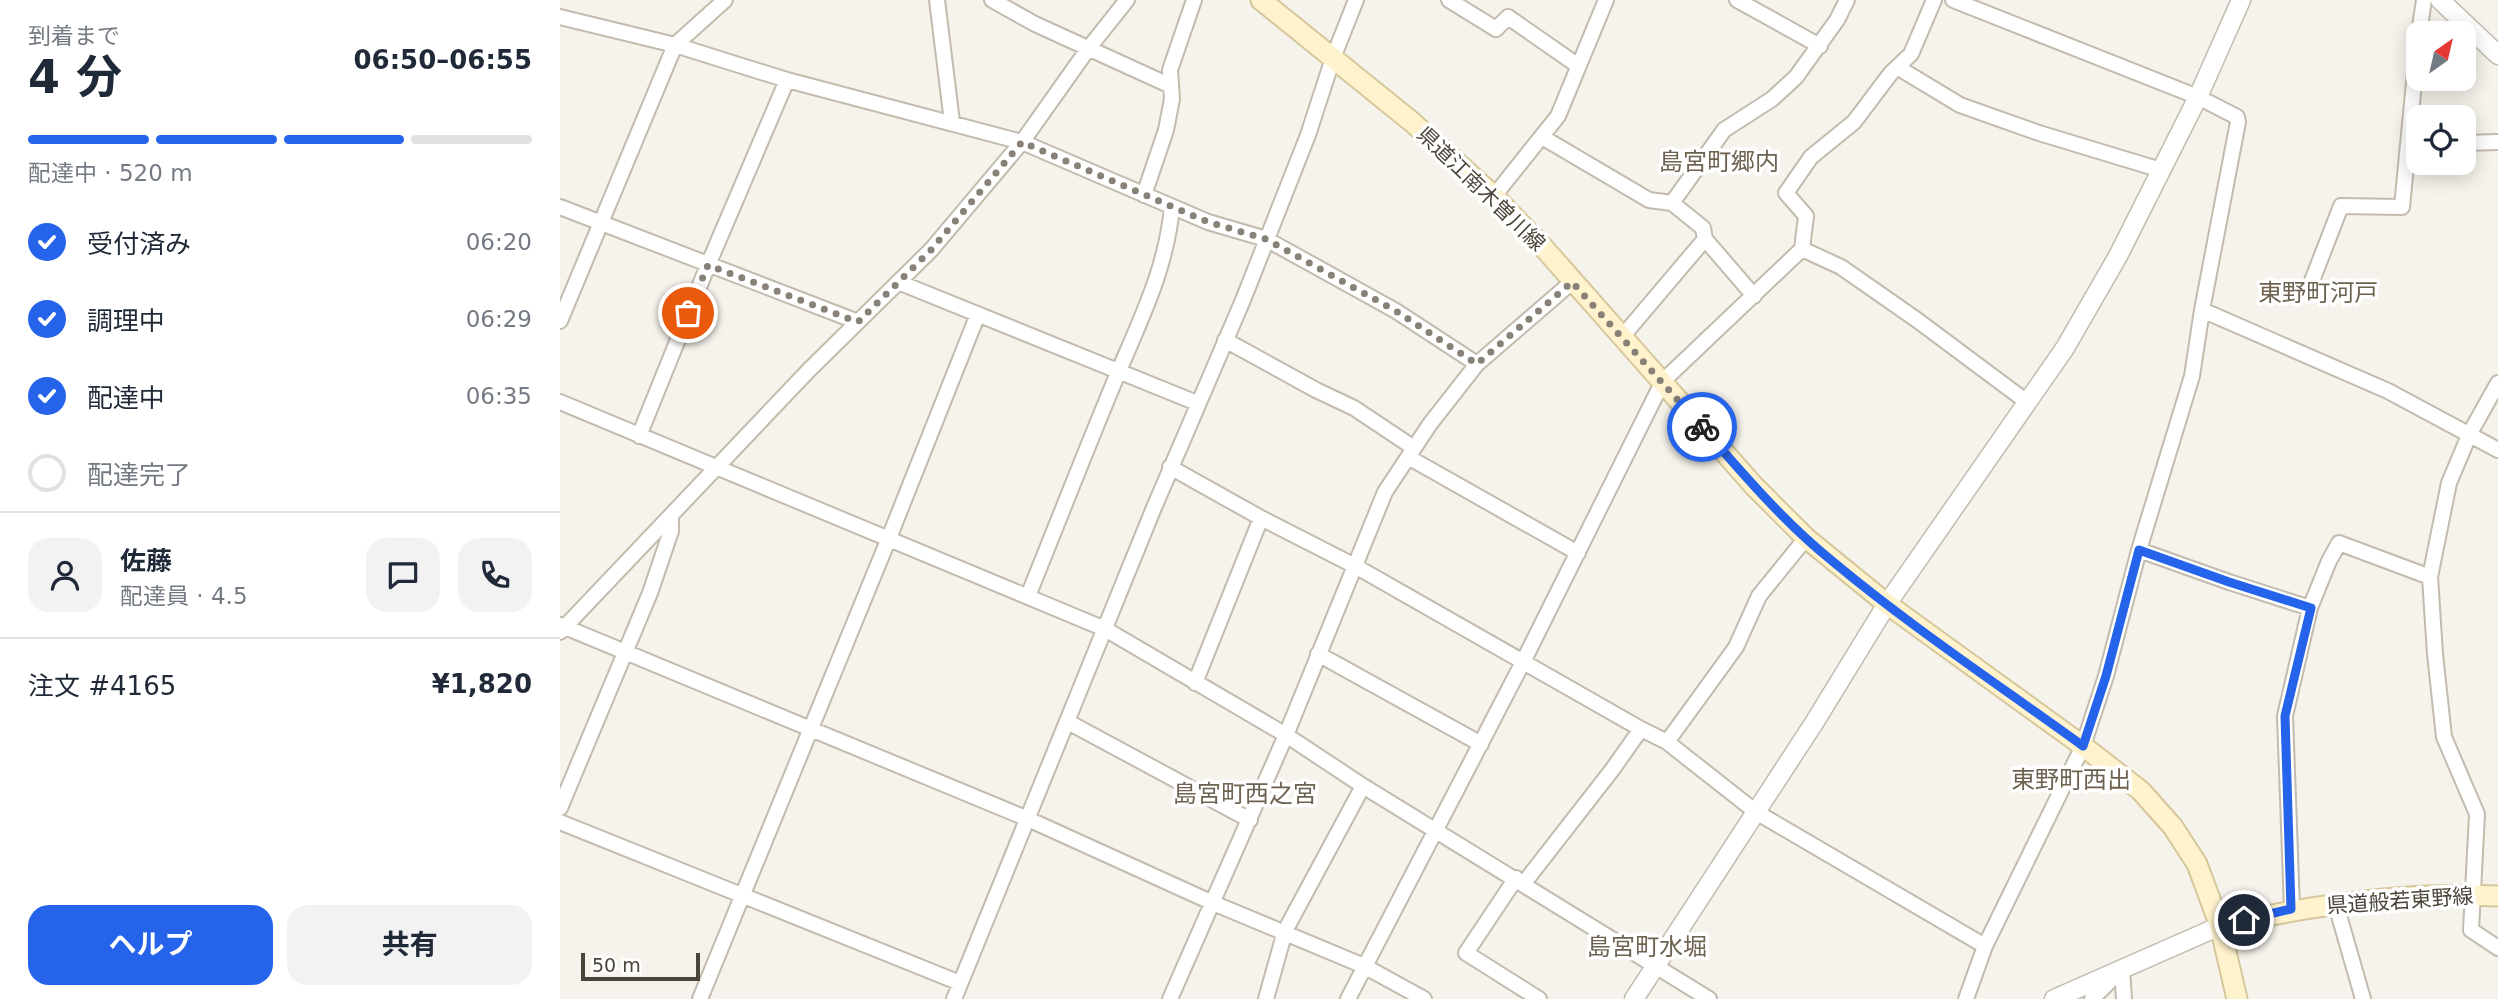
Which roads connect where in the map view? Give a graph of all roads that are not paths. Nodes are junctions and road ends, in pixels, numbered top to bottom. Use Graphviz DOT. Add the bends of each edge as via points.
graph roads {
  1 [pos="725,0"];
  2 [pos="937,0"];
  3 [pos="992,0"];
  4 [pos="1127,0"];
  5 [pos="1194,0"];
  6 [pos="1261,0"];
  7 [pos="1356,0"];
  8 [pos="1449,0"];
  9 [pos="1606,0"];
  10 [pos="1737,0"];
  11 [pos="1847,0"];
  12 [pos="1934,0"];
  13 [pos="1953,0"];
  14 [pos="2241,0"];
  15 [pos="2424,0"];
  16 [pos="2440,0"];
  17 [pos="560,16"];
  18 [pos="2421,21"];
  19 [pos="675,45"];
  20 [pos="1820,46"];
  21 [pos="1088,49"];
  22 [pos="2498,55"];
  23 [pos="1333,58"];
  24 [pos="1577,65"];
  25 [pos="1897,68"];
  26 [pos="787,80"];
  27 [pos="1171,86"];
  28 [pos="2198,97"];
  29 [pos="952,122"];
  30 [pos="1542,137"];
  31 [pos="1022,142"];
  32 [pos="2498,142"];
  33 [pos="2476,143"];
  34 [pos="2161,170"];
  35 [pos="2408,175"];
  36 [pos="1144,195"];
  37 [pos="1494,196"];
  38 [pos="1672,203"];
  39 [pos="560,206"];
  40 [pos="1172,207"];
  41 [pos="601,223"];
  42 [pos="1266,239"];
  43 [pos="1705,239"];
  44 [pos="1802,249"];
  45 [pos="708,265"];
  46 [pos="898,282"];
  47 [pos="1572,282"];
  48 [pos="2310,286"];
  49 [pos="1754,296"];
  50 [pos="2202,310"];
  51 [pos="978,314"];
  52 [pos="560,321"];
  53 [pos="858,322"];
  54 [pos="1622,337"];
  55 [pos="1225,340"];
  56 [pos="1477,364"];
  57 [pos="1119,371"];
  58 [pos="1662,382"];
  59 [pos="2498,383"];
  60 [pos="560,402"];
  61 [pos="2027,402"];
  62 [pos="1197,403"];
  63 [pos="2470,433"];
  64 [pos="639,436"];
  65 [pos="2498,450"];
  66 [pos="1411,452"];
  67 [pos="1170,467"];
  68 [pos="718,469"];
  69 [pos="671,516"];
  70 [pos="1261,518"];
  71 [pos="889,538"];
  72 [pos="1806,538"];
  73 [pos="2139,550"];
  74 [pos="1578,553"];
  75 [pos="1355,566"];
  76 [pos="2430,577"];
  77 [pos="1028,596"];
  78 [pos="1886,604"];
  79 [pos="2311,608"];
  80 [pos="562,628"];
  81 [pos="1105,628"];
  82 [pos="625,652"];
  83 [pos="1318,654"];
  84 [pos="1523,662"];
  85 [pos="1195,683"];
  86 [pos="1068,722"];
  87 [pos="811,728"];
  88 [pos="1641,729"];
  89 [pos="1286,735"];
  90 [pos="1667,741"];
  91 [pos="1481,744"];
  92 [pos="2083,746"];
  93 [pos="1363,786"];
  94 [pos="560,808"];
  95 [pos="1756,812"];
  96 [pos="1028,819"];
  97 [pos="1250,820"];
  98 [pos="560,822"];
  99 [pos="1437,829"];
  100 [pos="1520,881"];
  101 [pos="742,895"];
  102 [pos="2473,895"];
  103 [pos="2498,897"];
  104 [pos="1213,903"];
  105 [pos="2336,905"];
  106 [pos="2291,909"];
  107 [pos="2220,926"];
  108 [pos="1285,932"];
  109 [pos="1985,946"];
  110 [pos="2498,948"];
  111 [pos="1364,965"];
  112 [pos="1656,965"];
  113 [pos="2122,969"];
  114 [pos="960,983"];
  115 [pos="700,999"];
  116 [pos="954,999"];
  117 [pos="1170,999"];
  118 [pos="1266,999"];
  119 [pos="1348,999"];
  120 [pos="1423,999"];
  121 [pos="1539,999"];
  122 [pos="1634,999"];
  123 [pos="1709,999"];
  124 [pos="1966,999"];
  125 [pos="2054,999"];
  126 [pos="2091,999"];
  127 [pos="2124,999"];
  128 [pos="2237,999"];
  129 [pos="2363,999"];
  1 -- 19 [label="street"];
  2 -- 29 [label="street"];
  3 -- 21 [label="street"];
  4 -- 21 [label="street"];
  5 -- 27 [label="street" via="1170,70"];
  6 -- 23 [label="main road, 県道江南木曽川線"];
  7 -- 23 [label="street"];
  8 -- 24 [label="street" via="1496,29 1508,18"];
  9 -- 24 [label="street"];
  10 -- 20 [label="street"];
  11 -- 20 [label="street"];
  12 -- 25 [label="street" via="1911,54"];
  13 -- 28 [label="street"];
  14 -- 28 [label="street"];
  15 -- 18 [label="street"];
  16 -- 22 [label="street"];
  17 -- 19 [label="street"];
  19 -- 26 [label="street"];
  19 -- 41 [label="street"];
  20 -- 38 [label="street" via="1772,99 1724,130"];
  21 -- 27 [label="street"];
  21 -- 31 [label="street"];
  23 -- 37 [label="main road, 県道江南木曽川線"];
  23 -- 42 [label="street"];
  24 -- 30 [label="street" via="1558,116"];
  25 -- 34 [label="street" via="1960,105"];
  25 -- 44 [label="street" via="1854,122 1811,157 1786,192 1805,216"];
  26 -- 29 [label="street"];
  26 -- 45 [label="street"];
  27 -- 36 [label="street" via="1166,130"];
  28 -- 34 [label="street"];
  28 -- 50 [label="street" via="2238,122"];
  29 -- 31 [label="street"];
  30 -- 37 [label="street"];
  30 -- 38 [label="street" via="1649,200"];
  31 -- 36 [label="street"];
  31 -- 46 [label="street"];
  32 -- 33 [label="street"];
  34 -- 61 [label="street" via="2065,348"];
  35 -- 48 [label="street" via="2402,207 2341,206"];
  36 -- 40 [label="street"];
  37 -- 47 [label="main road, 県道江南木曽川線"];
  38 -- 43 [label="street" via="1703,228"];
  39 -- 41 [label="street"];
  40 -- 42 [label="street"];
  40 -- 57 [label="street" via="1169,239 1150,302"];
  41 -- 45 [label="street"];
  41 -- 52 [label="street"];
  42 -- 55 [label="street"];
  42 -- 56 [label="street" via="1396,311"];
  43 -- 49 [label="street"];
  43 -- 54 [label="street"];
  44 -- 49 [label="street"];
  44 -- 61 [label="street" via="1840,267"];
  45 -- 53 [label="street"];
  45 -- 64 [label="street"];
  46 -- 51 [label="street"];
  46 -- 53 [label="street"];
  47 -- 54 [label="main road, 県道江南木曽川線"];
  47 -- 56 [label="street"];
  49 -- 58 [label="street"];
  50 -- 63 [label="street" via="2388,391"];
  50 -- 73 [label="street" via="2192,376"];
  51 -- 57 [label="street"];
  51 -- 71 [label="street"];
  53 -- 68 [label="street"];
  54 -- 58 [label="main road, 県道江南木曽川線"];
  55 -- 62 [label="street"];
  55 -- 66 [label="street" via="1354,408"];
  56 -- 66 [label="street"];
  57 -- 62 [label="street"];
  57 -- 77 [label="street"];
  58 -- 72 [label="main road, 県道江南木曽川線"];
  58 -- 74 [label="street"];
  59 -- 63 [label="street"];
  60 -- 64 [label="street"];
  61 -- 78 [label="street"];
  62 -- 67 [label="street"];
  63 -- 65 [label="street"];
  63 -- 76 [label="street" via="2449,483"];
  64 -- 68 [label="street"];
  66 -- 74 [label="street"];
  66 -- 75 [label="street" via="1384,492"];
  67 -- 70 [label="street"];
  67 -- 81 [label="street"];
  68 -- 69 [label="street"];
  68 -- 71 [label="street"];
  69 -- 80 [label="street"];
  69 -- 82 [label="street" via="667,544"];
  70 -- 75 [label="street"];
  70 -- 85 [label="street"];
  71 -- 77 [label="street"];
  71 -- 87 [label="street"];
  72 -- 78 [label="main road, 県道江南木曽川線"];
  72 -- 90 [label="street" via="1759,596 1736,647"];
  73 -- 79 [label="street"];
  73 -- 92 [label="street"];
  74 -- 84 [label="street"];
  75 -- 83 [label="street"];
  75 -- 84 [label="street"];
  76 -- 79 [label="street" via="2339,543"];
  76 -- 102 [label="street" via="2444,737 2477,814"];
  77 -- 81 [label="street"];
  78 -- 92 [label="main road, 県道江南木曽川線"];
  78 -- 95 [label="street"];
  79 -- 106 [label="street" via="2285,716"];
  80 -- 82 [label="street"];
  81 -- 85 [label="street"];
  81 -- 86 [label="street"];
  82 -- 87 [label="street"];
  82 -- 94 [label="street"];
  83 -- 89 [label="street"];
  83 -- 91 [label="street"];
  84 -- 88 [label="street"];
  84 -- 91 [label="street"];
  85 -- 89 [label="street"];
  86 -- 96 [label="street"];
  86 -- 97 [label="street"];
  87 -- 96 [label="street"];
  87 -- 101 [label="street"];
  88 -- 90 [label="street"];
  88 -- 100 [label="street"];
  89 -- 93 [label="street"];
  89 -- 97 [label="street"];
  90 -- 95 [label="street"];
  91 -- 99 [label="street"];
  92 -- 107 [label="main road, 県道江南木曽川線" via="2141,791 2173,827 2197,863"];
  92 -- 109 [label="street"];
  93 -- 99 [label="street"];
  93 -- 108 [label="street"];
  95 -- 109 [label="street"];
  95 -- 112 [label="street"];
  96 -- 104 [label="street"];
  96 -- 114 [label="street"];
  97 -- 104 [label="street"];
  98 -- 101 [label="street"];
  99 -- 100 [label="street"];
  99 -- 111 [label="street"];
  100 -- 112 [label="street"];
  100 -- 121 [label="street" via="1466,953"];
  101 -- 114 [label="street"];
  101 -- 115 [label="street"];
  102 -- 103 [label="main road, 県道般若東野線"];
  102 -- 105 [label="main road, 県道般若東野線"];
  102 -- 110 [label="street" via="2471,930"];
  104 -- 108 [label="street"];
  104 -- 117 [label="street"];
  105 -- 106 [label="main road, 県道般若東野線"];
  105 -- 129 [label="street"];
  106 -- 107 [label="main road, 県道般若東野線"];
  107 -- 113 [label="street"];
  107 -- 128 [label="main road, 県道江南木曽川線"];
  108 -- 111 [label="street"];
  108 -- 118 [label="street"];
  109 -- 124 [label="street"];
  111 -- 119 [label="street"];
  111 -- 120 [label="street"];
  112 -- 122 [label="street"];
  112 -- 123 [label="street"];
  113 -- 125 [label="street"];
  113 -- 126 [label="street"];
  113 -- 127 [label="street"];
  114 -- 116 [label="street"];
}
